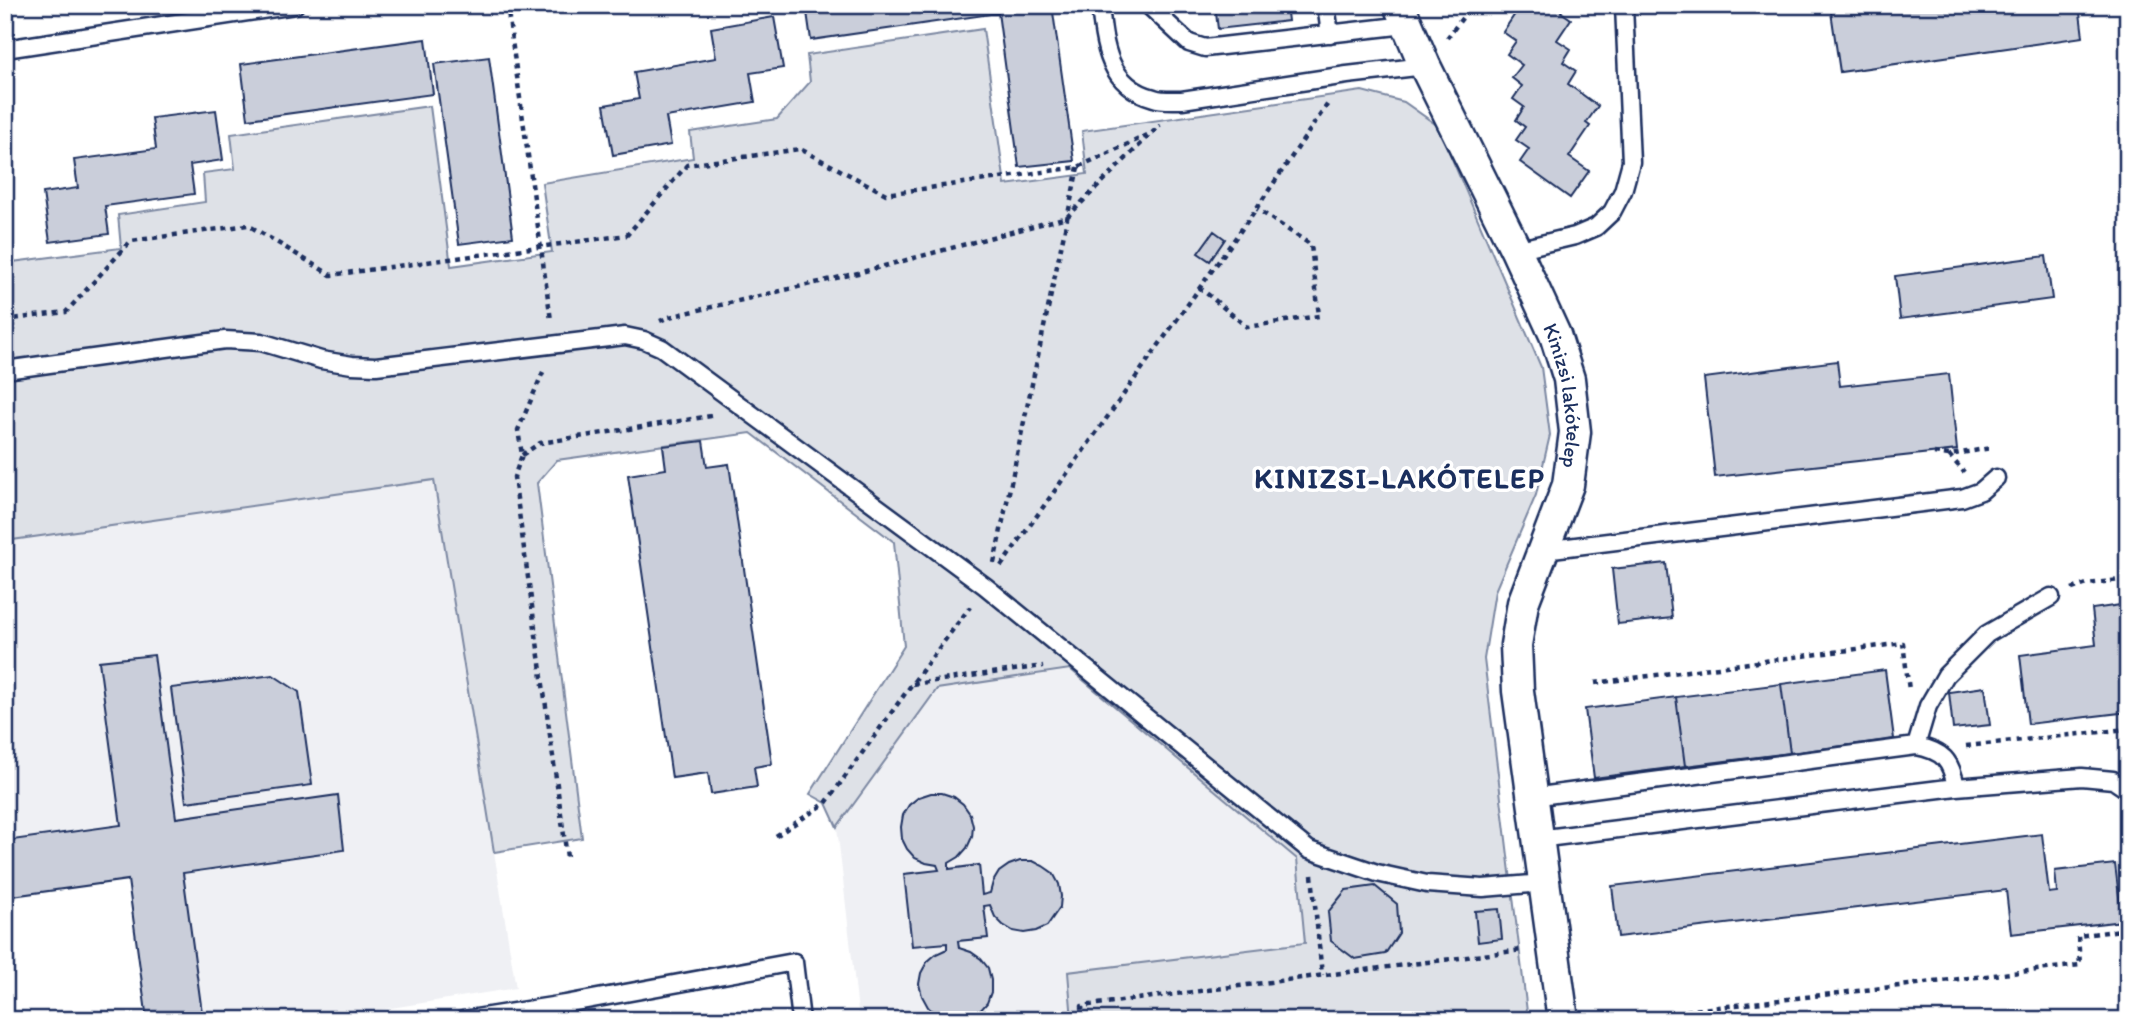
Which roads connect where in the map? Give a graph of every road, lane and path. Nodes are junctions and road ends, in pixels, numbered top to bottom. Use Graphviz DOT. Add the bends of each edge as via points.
graph roads {
  1 [pos="295,5"];
  2 [pos="507,5"];
  3 [pos="1100,5"];
  4 [pos="1148,5"];
  5 [pos="1326,5"];
  6 [pos="1624,6"];
  7 [pos="1403,15"];
  8 [pos="1330,34"];
  9 [pos="5,49"];
  10 [pos="1425,66"];
  11 [pos="1347,75"];
  12 [pos="1182,100"];
  13 [pos="1152,133"];
  14 [pos="1078,167"];
  15 [pos="1256,209"];
  16 [pos="1067,217"];
  17 [pos="541,247"];
  18 [pos="1516,250"];
  19 [pos="1199,287"];
  20 [pos="5,320"];
  21 [pos="625,337"];
  22 [pos="554,346"];
  23 [pos="5,370"];
  24 [pos="748,410"];
  25 [pos="1991,448"];
  26 [pos="1934,453"];
  27 [pos="522,455"];
  28 [pos="1996,478"];
  29 [pos="1544,550"];
  30 [pos="2128,579"];
  31 [pos="987,583"];
  32 [pos="2051,597"];
  33 [pos="1078,661"];
  34 [pos="1595,682"];
  35 [pos="912,684"];
  36 [pos="1909,695"];
  37 [pos="2128,729"];
  38 [pos="1916,746"];
  39 [pos="1934,750"];
  40 [pos="1956,787"];
  41 [pos="2128,790"];
  42 [pos="1532,797"];
  43 [pos="776,836"];
  44 [pos="1538,839"];
  45 [pos="1309,850"];
  46 [pos="566,857"];
  47 [pos="1544,883"];
  48 [pos="2128,929"];
  49 [pos="1552,947"];
  50 [pos="1322,975"];
  51 [pos="463,1020"];
  52 [pos="801,1020"];
  53 [pos="1083,1020"];
  54 [pos="1563,1020"];
  55 [pos="1686,1020"];
  1 -- 9 [label="lane"];
  2 -- 17 [label="path"];
  3 -- 12 [label="lane" via="1112,68 1131,89 1155,99"];
  4 -- 8 [label="lane" via="1189,43 1205,48"];
  5 -- 8 [label="lane"];
  6 -- 18 [label="lane" via="1631,162 1623,191 1612,212 1596,227"];
  7 -- 8 [label="lane"];
  7 -- 10 [label="street, Kinizsi lakótelep"];
  10 -- 11 [label="lane"];
  10 -- 18 [label="street, Kinizsi lakótelep"];
  11 -- 12 [label="lane"];
  11 -- 15 [label="path"];
  12 -- 13 [label="path"];
  13 -- 14 [label="path"];
  13 -- 16 [label="path"];
  14 -- 16 [label="path"];
  14 -- 17 [label="path" via="886,194 800,149 687,165 628,235"];
  15 -- 19 [label="path"];
  15 -- 19 [label="path" via="1311,245 1319,316 1247,327"];
  16 -- 21 [label="path" via="669,317"];
  16 -- 31 [label="path"];
  17 -- 20 [label="path" via="331,275 248,225 131,241 66,312"];
  17 -- 22 [label="path"];
  18 -- 29 [label="street, Kinizsi lakótelep" via="1570,379 1576,432 1568,485"];
  19 -- 31 [label="path"];
  21 -- 22 [label="lane"];
  21 -- 24 [label="lane" via="662,348"];
  22 -- 23 [label="lane" via="376,366 321,360 261,342 225,340"];
  22 -- 27 [label="path" via="518,430"];
  24 -- 27 [label="path" via="540,443"];
  24 -- 31 [label="lane"];
  25 -- 26 [label="path" via="1950,456"];
  27 -- 46 [label="path" via="514,477"];
  28 -- 29 [label="lane" via="1981,491 1962,498"];
  29 -- 42 [label="street, Kinizsi lakótelep" via="1523,603 1516,645"];
  30 -- 32 [label="path" via="2087,583"];
  31 -- 33 [label="lane"];
  31 -- 35 [label="path"];
  32 -- 38 [label="lane" via="1987,634 1946,675 1928,706"];
  33 -- 35 [label="path"];
  33 -- 45 [label="lane"];
  34 -- 36 [label="path" via="1903,643"];
  35 -- 43 [label="path" via="826,803"];
  37 -- 39 [label="path"];
  38 -- 39 [label="lane"];
  38 -- 42 [label="lane"];
  39 -- 40 [label="lane" via="1950,768"];
  40 -- 41 [label="lane" via="2082,777 2113,780"];
  40 -- 44 [label="lane"];
  42 -- 44 [label="street, Kinizsi lakótelep"];
  44 -- 47 [label="street, Kinizsi lakótelep"];
  45 -- 47 [label="lane" via="1427,884 1483,888"];
  45 -- 50 [label="path"];
  47 -- 49 [label="street, Kinizsi lakótelep"];
  48 -- 55 [label="path" via="2078,936 2080,965 1685,1011"];
  49 -- 50 [label="path"];
  49 -- 54 [label="street, Kinizsi lakótelep"];
  50 -- 53 [label="path" via="1082,1006"];
  51 -- 52 [label="lane" via="794,962"];
}
